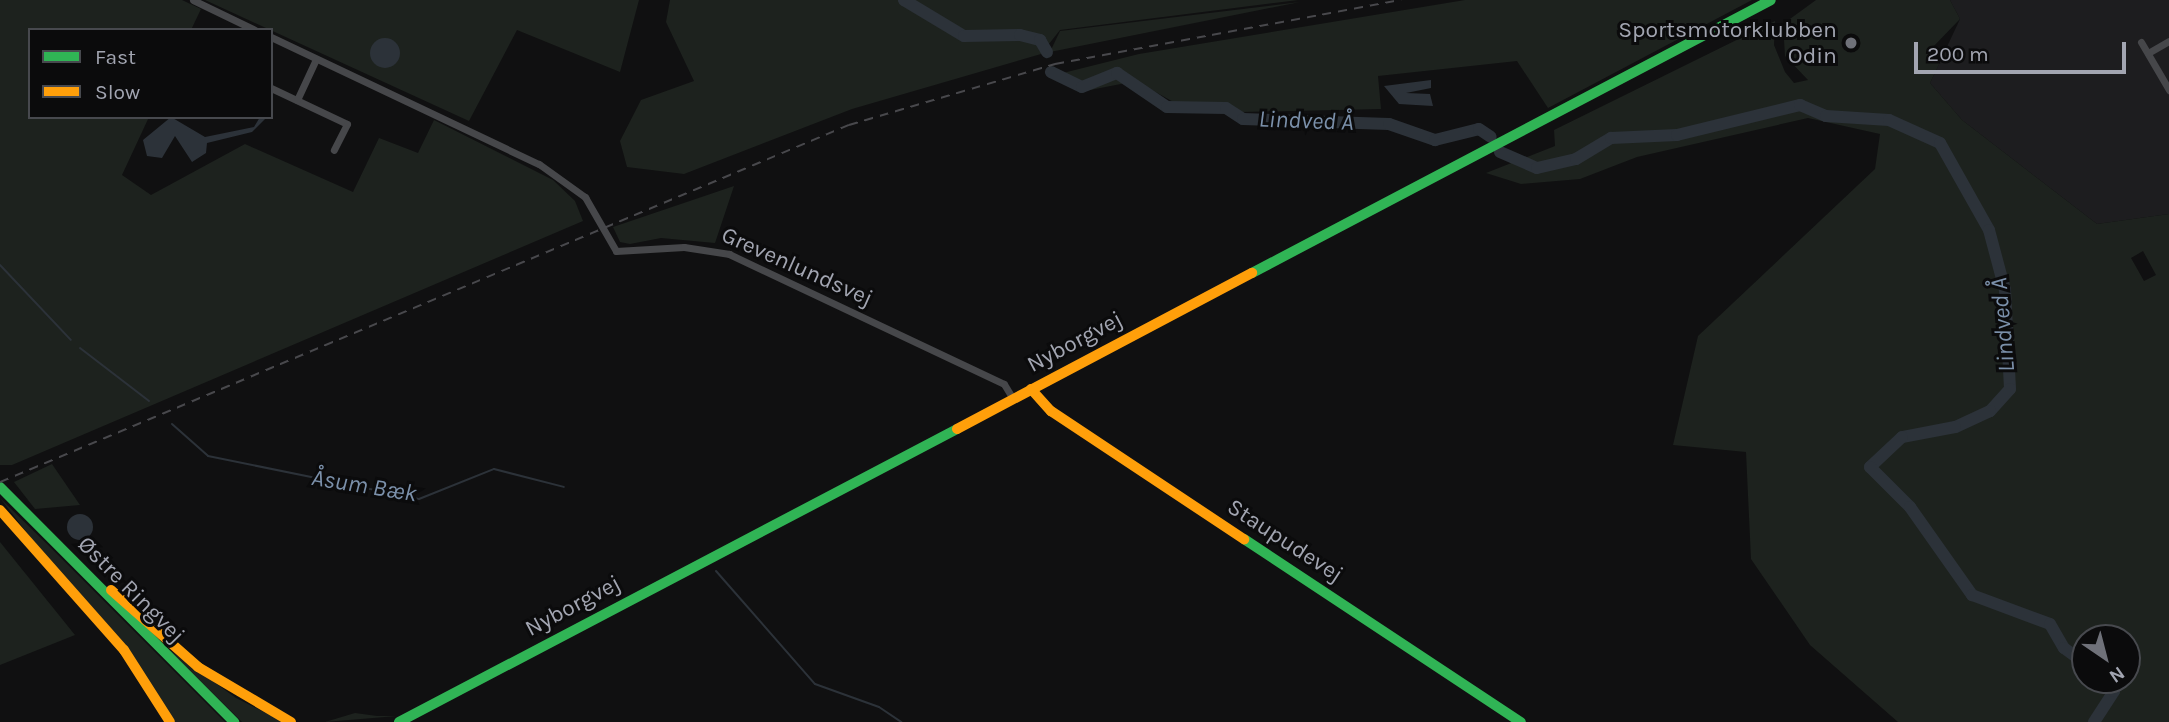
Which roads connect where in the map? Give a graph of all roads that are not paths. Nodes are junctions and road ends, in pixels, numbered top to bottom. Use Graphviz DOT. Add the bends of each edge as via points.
graph roads {
  1 [pos="193,0"];
  2 [pos="1771,0"];
  3 [pos="251,28"];
  4 [pos="273,38"];
  5 [pos="2169,41"];
  6 [pos="2141,42"];
  7 [pos="2148,53"];
  8 [pos="316,59"];
  9 [pos="273,89"];
  10 [pos="2169,90"];
  11 [pos="297,100"];
  12 [pos="334,150"];
  13 [pos="1031,389"];
  14 [pos="1013,399"];
  15 [pos="0,487"];
  16 [pos="0,510"];
  17 [pos="46,536"];
  18 [pos="170,722"];
  19 [pos="234,722"];
  20 [pos="291,722"];
  21 [pos="399,722"];
  22 [pos="1521,722"];
  1 -- 3 [label="street"];
  2 -- 13 [label="main road, Nyborgvej"];
  4 -- 8 [label="street, Grevenlundsvej"];
  5 -- 7 [label="street"];
  6 -- 7 [label="street"];
  7 -- 10 [label="street"];
  8 -- 11 [label="street"];
  8 -- 14 [label="street, Grevenlundsvej" via="539,164 591,207 606,242 623,253 684,247 729,254 1004,384"];
  9 -- 11 [label="street"];
  11 -- 12 [label="street" via="347,124"];
  13 -- 14 [label="main road, Nyborgvej"];
  13 -- 22 [label="main road, Staupudevej" via="1051,411"];
  14 -- 21 [label="main road, Nyborgvej"];
  15 -- 17 [label="main road, Østre Ringvej"];
  16 -- 18 [label="main road" via="124,650"];
  17 -- 19 [label="main road, Østre Ringvej"];
  17 -- 20 [label="main road" via="198,667"];
}
